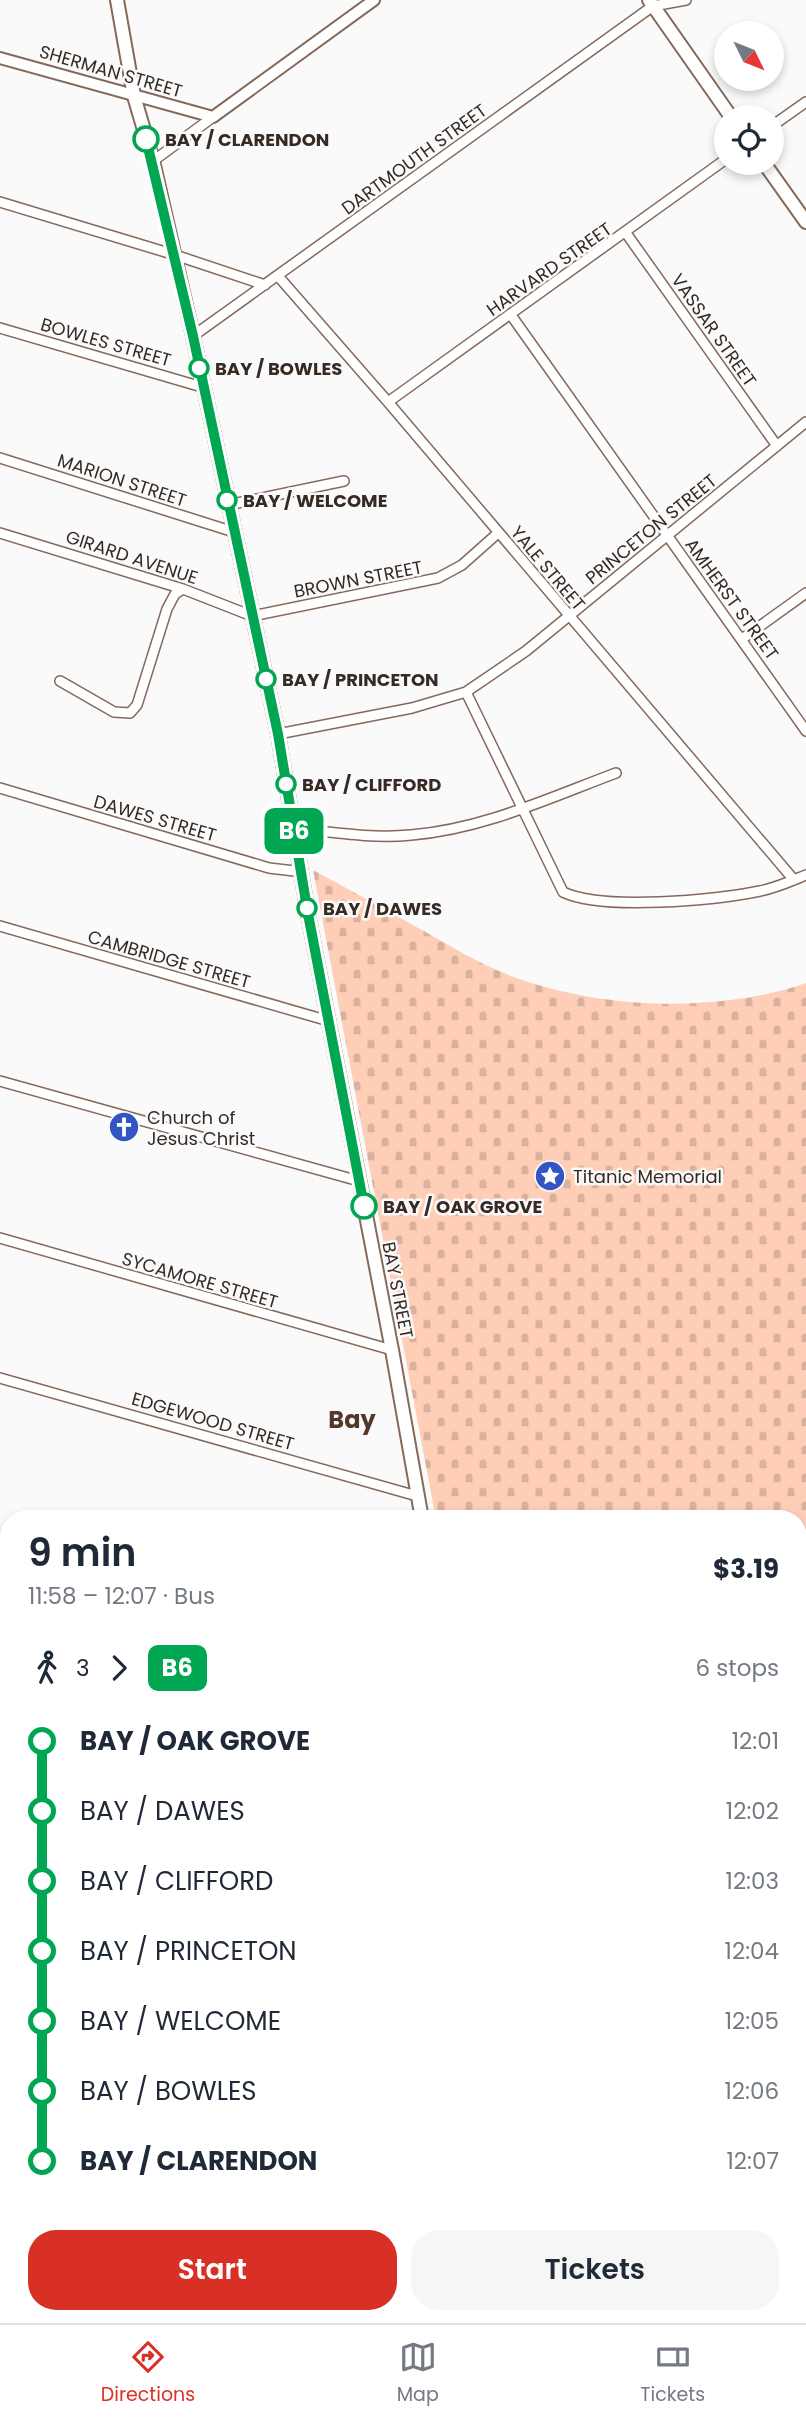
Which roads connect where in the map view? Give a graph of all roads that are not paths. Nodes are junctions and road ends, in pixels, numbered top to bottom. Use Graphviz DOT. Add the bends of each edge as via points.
graph roads {
  1 [pos="374,0"];
  2 [pos="686,0"];
  3 [pos="121,2"];
  4 [pos="653,2"];
  5 [pos="0,58"];
  6 [pos="134,96"];
  7 [pos="806,102"];
  8 [pos="724,105"];
  9 [pos="213,117"];
  10 [pos="784,118"];
  11 [pos="153,161"];
  12 [pos="714,168"];
  13 [pos="773,175"];
  14 [pos="0,202"];
  15 [pos="806,222"];
  16 [pos="626,233"];
  17 [pos="172,254"];
  18 [pos="278,276"];
  19 [pos="265,285"];
  20 [pos="511,315"];
  21 [pos="0,328"];
  22 [pos="193,336"];
  23 [pos="202,387"];
  24 [pos="388,402"];
  25 [pos="806,422"];
  26 [pos="777,446"];
  27 [pos="0,458"];
  28 [pos="344,481"];
  29 [pos="228,505"];
  30 [pos="234,532"];
  31 [pos="0,533"];
  32 [pos="498,533"];
  33 [pos="667,537"];
  34 [pos="183,589"];
  35 [pos="806,593"];
  36 [pos="252,616"];
  37 [pos="568,617"];
  38 [pos="742,639"];
  39 [pos="60,681"];
  40 [pos="466,692"];
  41 [pos="806,731"];
  42 [pos="278,734"];
  43 [pos="615,773"];
  44 [pos="0,788"];
  45 [pos="523,808"];
  46 [pos="294,828"];
  47 [pos="303,872"];
  48 [pos="806,875"];
  49 [pos="794,880"];
  50 [pos="0,926"];
  51 [pos="329,1021"];
  52 [pos="0,1081"];
  53 [pos="359,1181"];
  54 [pos="0,1238"];
  55 [pos="392,1350"];
  56 [pos="0,1378"];
  57 [pos="417,1496"];
  58 [pos="420,1510"];
  1 -- 9 [label="street"];
  2 -- 4 [label="street"];
  3 -- 6 [label="main road, BAY STREET"];
  4 -- 8 [label="main road"];
  4 -- 18 [label="street, DARTMOUTH STREET"];
  5 -- 6 [label="street, SHERMAN STREET"];
  6 -- 9 [label="street, SHERMAN STREET"];
  6 -- 11 [label="main road, BAY STREET"];
  7 -- 10 [label="street"];
  9 -- 11 [label="street"];
  11 -- 17 [label="main road, BAY STREET"];
  12 -- 16 [label="street, HARVARD STREET"];
  13 -- 15 [label="main road"];
  14 -- 17 [label="street"];
  16 -- 20 [label="street, HARVARD STREET"];
  16 -- 26 [label="street, VASSAR STREET"];
  17 -- 19 [label="street"];
  17 -- 22 [label="main road, BAY STREET"];
  18 -- 19 [label="street, DARTMOUTH STREET"];
  18 -- 24 [label="street, YALE STREET"];
  19 -- 22 [label="street, DARTMOUTH STREET"];
  20 -- 24 [label="street, HARVARD STREET"];
  20 -- 33 [label="street, AMHERST STREET"];
  21 -- 23 [label="street, BOWLES STREET"];
  22 -- 23 [label="main road, BAY STREET"];
  23 -- 29 [label="main road, BAY STREET"];
  24 -- 32 [label="street, YALE STREET"];
  25 -- 26 [label="street, PRINCETON STREET"];
  26 -- 33 [label="street, PRINCETON STREET"];
  27 -- 30 [label="street, MARION STREET"];
  28 -- 29 [label="street"];
  29 -- 30 [label="main road, BAY STREET"];
  30 -- 36 [label="main road, BAY STREET"];
  31 -- 34 [label="street, GIRARD AVENUE"];
  32 -- 36 [label="street, BROWN STREET" via="462,565 438,578"];
  32 -- 37 [label="street, YALE STREET"];
  33 -- 37 [label="street, PRINCETON STREET"];
  33 -- 38 [label="street, AMHERST STREET"];
  34 -- 36 [label="street, GIRARD AVENUE"];
  34 -- 39 [label="street" via="175,593 167,608 137,705 130,713 114,712"];
  35 -- 38 [label="street"];
  36 -- 42 [label="main road, BAY STREET"];
  37 -- 40 [label="street, PRINCETON STREET"];
  37 -- 49 [label="street, YALE STREET"];
  38 -- 41 [label="street, AMHERST STREET"];
  40 -- 42 [label="street, PRINCETON STREET" via="412,708"];
  40 -- 45 [label="street"];
  42 -- 46 [label="main road, BAY STREET"];
  43 -- 45 [label="street"];
  44 -- 47 [label="street, DAWES STREET" via="269,868"];
  45 -- 46 [label="street" via="470,825 409,836"];
  45 -- 49 [label="street" via="563,892 575,898 617,902 715,898 763,891"];
  46 -- 47 [label="main road, BAY STREET"];
  47 -- 51 [label="main road, BAY STREET"];
  48 -- 49 [label="street"];
  50 -- 51 [label="street, CAMBRIDGE STREET"];
  51 -- 53 [label="main road, BAY STREET"];
  52 -- 53 [label="street"];
  53 -- 55 [label="main road, BAY STREET"];
  54 -- 55 [label="street, SYCAMORE STREET"];
  55 -- 57 [label="main road, BAY STREET"];
  56 -- 57 [label="street, EDGEWOOD STREET"];
  57 -- 58 [label="main road, BAY STREET"];
}
